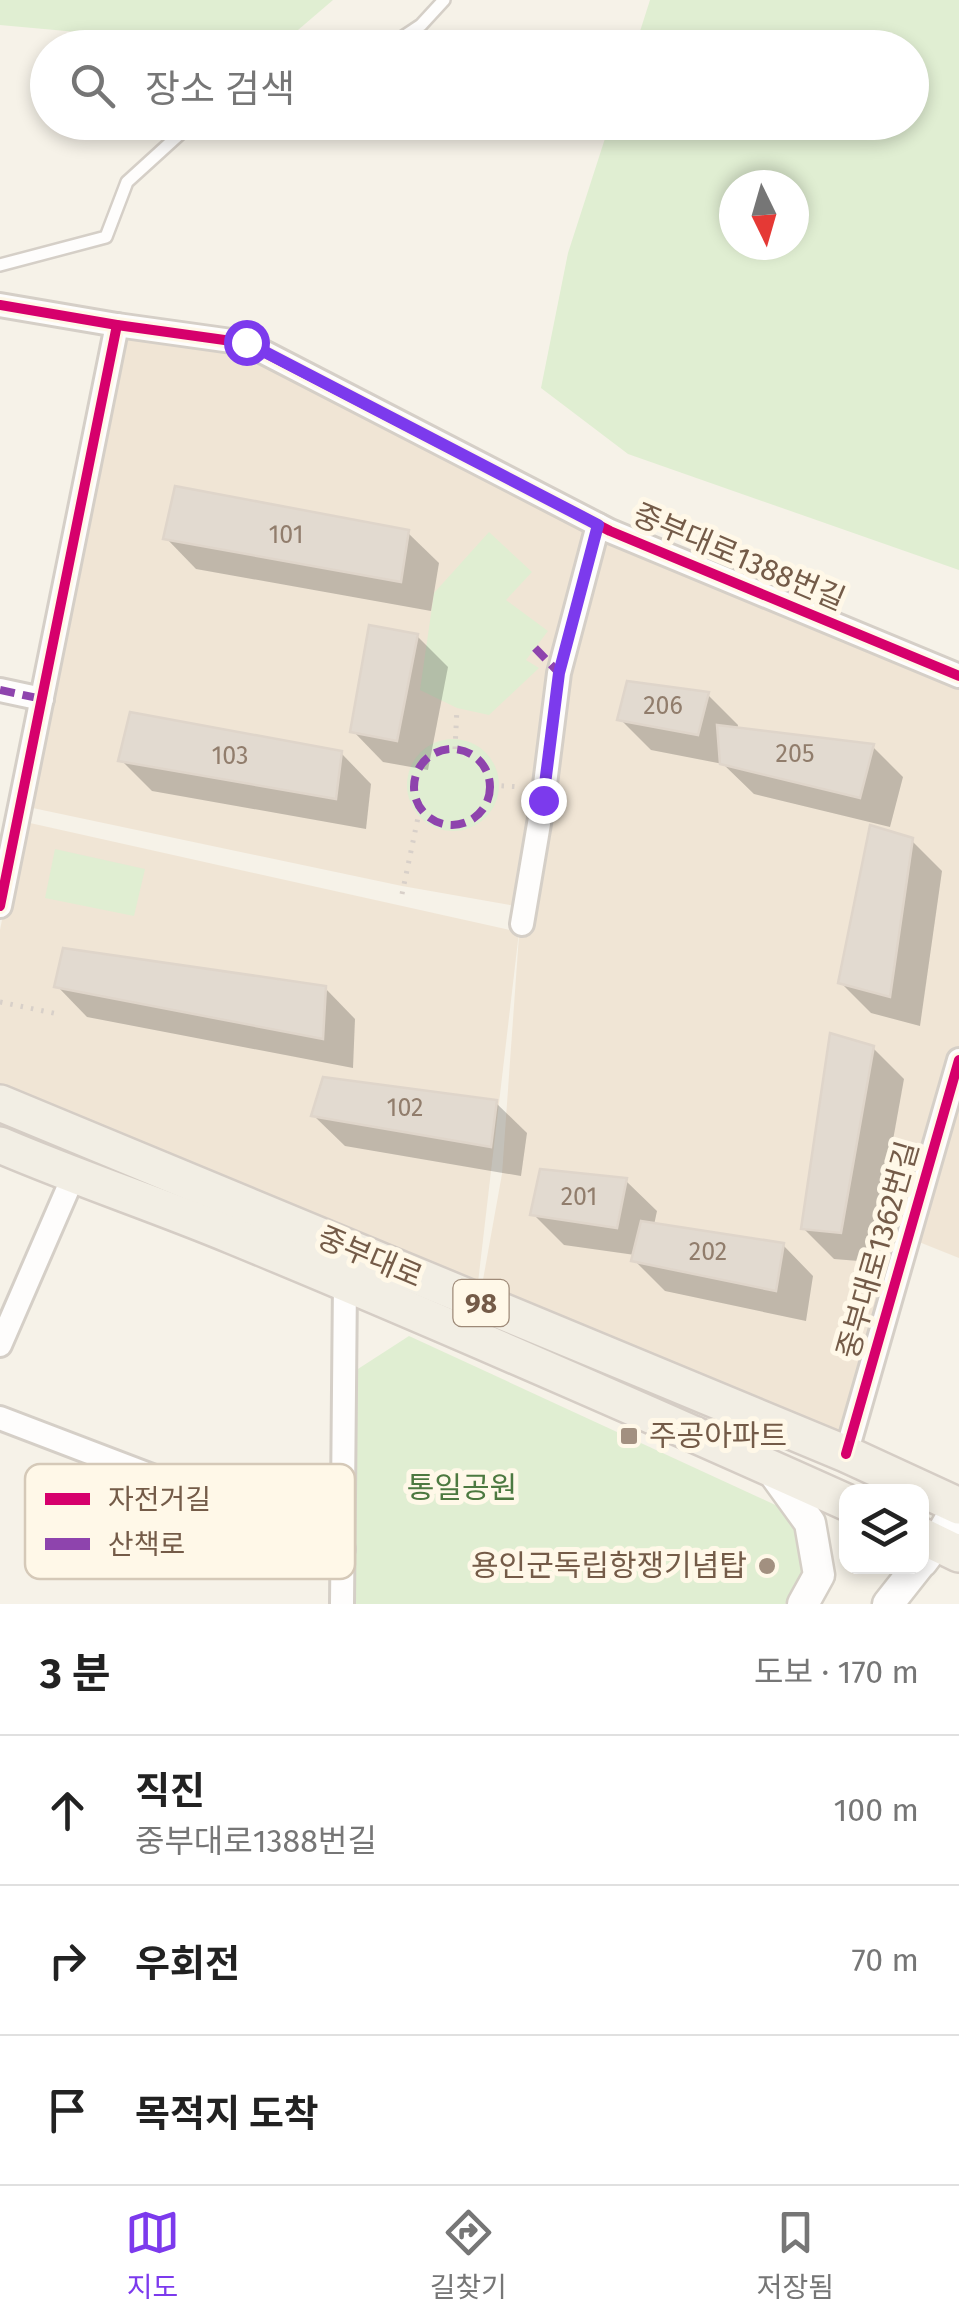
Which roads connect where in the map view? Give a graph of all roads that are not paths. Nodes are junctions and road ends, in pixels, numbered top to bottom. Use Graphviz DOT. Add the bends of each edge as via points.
graph roads {
  1 [pos="444,0"];
  2 [pos="414,30"];
  3 [pos="173,140"];
  4 [pos="0,266"];
  5 [pos="0,305"];
  6 [pos="117,326"];
  7 [pos="598,525"];
  8 [pos="959,676"];
  9 [pos="0,690"];
  10 [pos="42,699"];
  11 [pos="0,906"];
  12 [pos="522,924"];
  13 [pos="959,1060"];
  14 [pos="0,1104"];
  15 [pos="0,1146"];
  16 [pos="73,1176"];
  17 [pos="345,1282"];
  18 [pos="0,1346"];
  19 [pos="0,1418"];
  20 [pos="846,1454"];
  21 [pos="119,1464"];
  22 [pos="343,1464"];
  23 [pos="771,1469"];
  24 [pos="839,1499"];
  25 [pos="958,1506"];
  26 [pos="931,1552"];
  27 [pos="803,1604"];
  28 [pos="888,1604"];
  1 -- 2 [label="lane"];
  3 -- 4 [label="lane" via="127,182 106,238"];
  5 -- 6 [label="street, 중부대로1388번길"];
  6 -- 7 [label="street, 중부대로1388번길" via="246,342"];
  6 -- 10 [label="street"];
  7 -- 8 [label="street, 중부대로1388번길"];
  7 -- 12 [label="street" via="559,673"];
  9 -- 10 [label="street"];
  10 -- 11 [label="street"];
  13 -- 20 [label="street, 중부대로1362번길"];
  14 -- 20 [label="main road, 중부대로 / 98"];
  15 -- 16 [label="main road, 중부대로 / 98"];
  16 -- 17 [label="main road, 중부대로 / 98"];
  16 -- 18 [label="street"];
  17 -- 22 [label="street"];
  17 -- 23 [label="main road, 중부대로 / 98"];
  19 -- 21 [label="street"];
  20 -- 25 [label="main road, 중부대로 / 98"];
  23 -- 24 [label="main road, 중부대로 / 98"];
  23 -- 27 [label="main road" via="810,1523 818,1576"];
  25 -- 26 [label="main road"];
  26 -- 28 [label="main road"];
}
